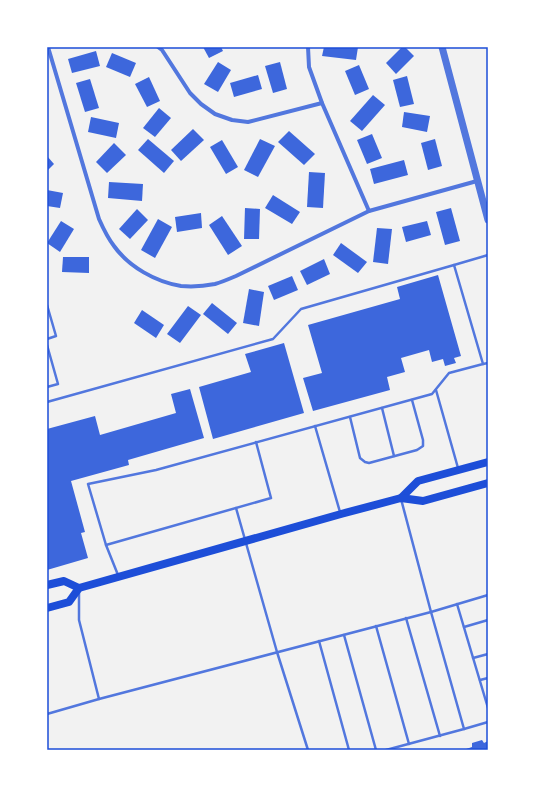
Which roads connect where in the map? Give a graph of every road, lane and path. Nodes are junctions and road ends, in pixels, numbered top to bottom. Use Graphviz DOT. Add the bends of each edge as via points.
graph roads {
  1 [pos="48,47"];
  2 [pos="158,47"];
  3 [pos="308,47"];
  4 [pos="442,47"];
  5 [pos="322,103"];
  6 [pos="477,181"];
  7 [pos="369,211"];
  8 [pos="488,220"];
  9 [pos="488,255"];
  10 [pos="454,265"];
  11 [pos="47,305"];
  12 [pos="47,338"];
  13 [pos="47,345"];
  14 [pos="488,363"];
  15 [pos="483,364"];
  16 [pos="47,387"];
  17 [pos="436,389"];
  18 [pos="412,400"];
  19 [pos="47,402"];
  20 [pos="382,408"];
  21 [pos="350,417"];
  22 [pos="315,426"];
  23 [pos="256,442"];
  24 [pos="394,456"];
  25 [pos="488,462"];
  26 [pos="459,470"];
  27 [pos="488,483"];
  28 [pos="401,498"];
  29 [pos="236,508"];
  30 [pos="341,514"];
  31 [pos="246,541"];
  32 [pos="106,545"];
  33 [pos="119,577"];
  34 [pos="47,584"];
  35 [pos="79,588"];
  36 [pos="488,595"];
  37 [pos="457,604"];
  38 [pos="47,608"];
  39 [pos="431,612"];
  40 [pos="406,618"];
  41 [pos="488,620"];
  42 [pos="376,626"];
  43 [pos="464,627"];
  44 [pos="344,635"];
  45 [pos="319,641"];
  46 [pos="277,652"];
  47 [pos="488,654"];
  48 [pos="473,658"];
  49 [pos="488,678"];
  50 [pos="480,680"];
  51 [pos="99,699"];
  52 [pos="487,700"];
  53 [pos="488,708"];
  54 [pos="47,714"];
  55 [pos="488,722"];
  56 [pos="464,729"];
  57 [pos="440,736"];
  58 [pos="409,744"];
  59 [pos="308,750"];
  60 [pos="349,750"];
  61 [pos="376,750"];
  62 [pos="386,750"];
  1 -- 7 [label="street" via="99,219 114,247 139,270 182,286 217,284"];
  2 -- 5 [label="street" via="190,93 201,104 215,114 232,120 248,122"];
  3 -- 5 [label="street" via="309,68"];
  4 -- 6 [label="street"];
  5 -- 7 [label="street"];
  6 -- 7 [label="street"];
  6 -- 8 [label="street"];
  9 -- 10 [label="lane"];
  10 -- 15 [label="lane"];
  10 -- 19 [label="lane" via="301,309 273,339"];
  11 -- 12 [label="lane" via="56,336"];
  13 -- 16 [label="lane" via="58,384"];
  14 -- 15 [label="lane"];
  15 -- 17 [label="lane" via="449,373"];
  17 -- 18 [label="lane" via="432,394"];
  17 -- 26 [label="lane"];
  18 -- 20 [label="lane"];
  18 -- 24 [label="lane" via="423,440 422,446 417,450"];
  20 -- 21 [label="lane"];
  20 -- 24 [label="lane"];
  21 -- 22 [label="lane"];
  21 -- 24 [label="lane" via="360,458 364,462"];
  22 -- 23 [label="lane"];
  22 -- 30 [label="lane"];
  23 -- 29 [label="lane" via="270,498"];
  23 -- 32 [label="lane" via="156,470 88,484"];
  25 -- 26 [label="main road"];
  26 -- 28 [label="main road" via="418,481"];
  27 -- 28 [label="main road" via="423,501"];
  28 -- 30 [label="main road"];
  28 -- 39 [label="lane"];
  29 -- 31 [label="lane"];
  29 -- 32 [label="lane"];
  30 -- 31 [label="main road"];
  31 -- 33 [label="main road"];
  31 -- 46 [label="lane"];
  32 -- 33 [label="lane"];
  33 -- 35 [label="main road"];
  34 -- 35 [label="main road" via="64,581"];
  35 -- 38 [label="main road" via="69,602"];
  35 -- 51 [label="lane" via="79,620"];
  36 -- 37 [label="lane"];
  37 -- 39 [label="lane"];
  37 -- 43 [label="lane"];
  39 -- 40 [label="lane"];
  39 -- 56 [label="lane"];
  40 -- 42 [label="lane"];
  40 -- 57 [label="lane"];
  41 -- 43 [label="lane"];
  42 -- 44 [label="lane"];
  42 -- 58 [label="lane"];
  43 -- 48 [label="lane"];
  44 -- 45 [label="lane"];
  44 -- 61 [label="lane"];
  45 -- 46 [label="lane"];
  45 -- 60 [label="lane"];
  46 -- 51 [label="lane"];
  46 -- 59 [label="lane"];
  47 -- 48 [label="lane"];
  48 -- 50 [label="lane"];
  49 -- 50 [label="lane"];
  50 -- 52 [label="lane"];
  51 -- 54 [label="lane"];
  52 -- 53 [label="lane"];
  55 -- 56 [label="lane"];
  56 -- 57 [label="lane"];
  57 -- 58 [label="lane"];
  58 -- 62 [label="lane"];
}
